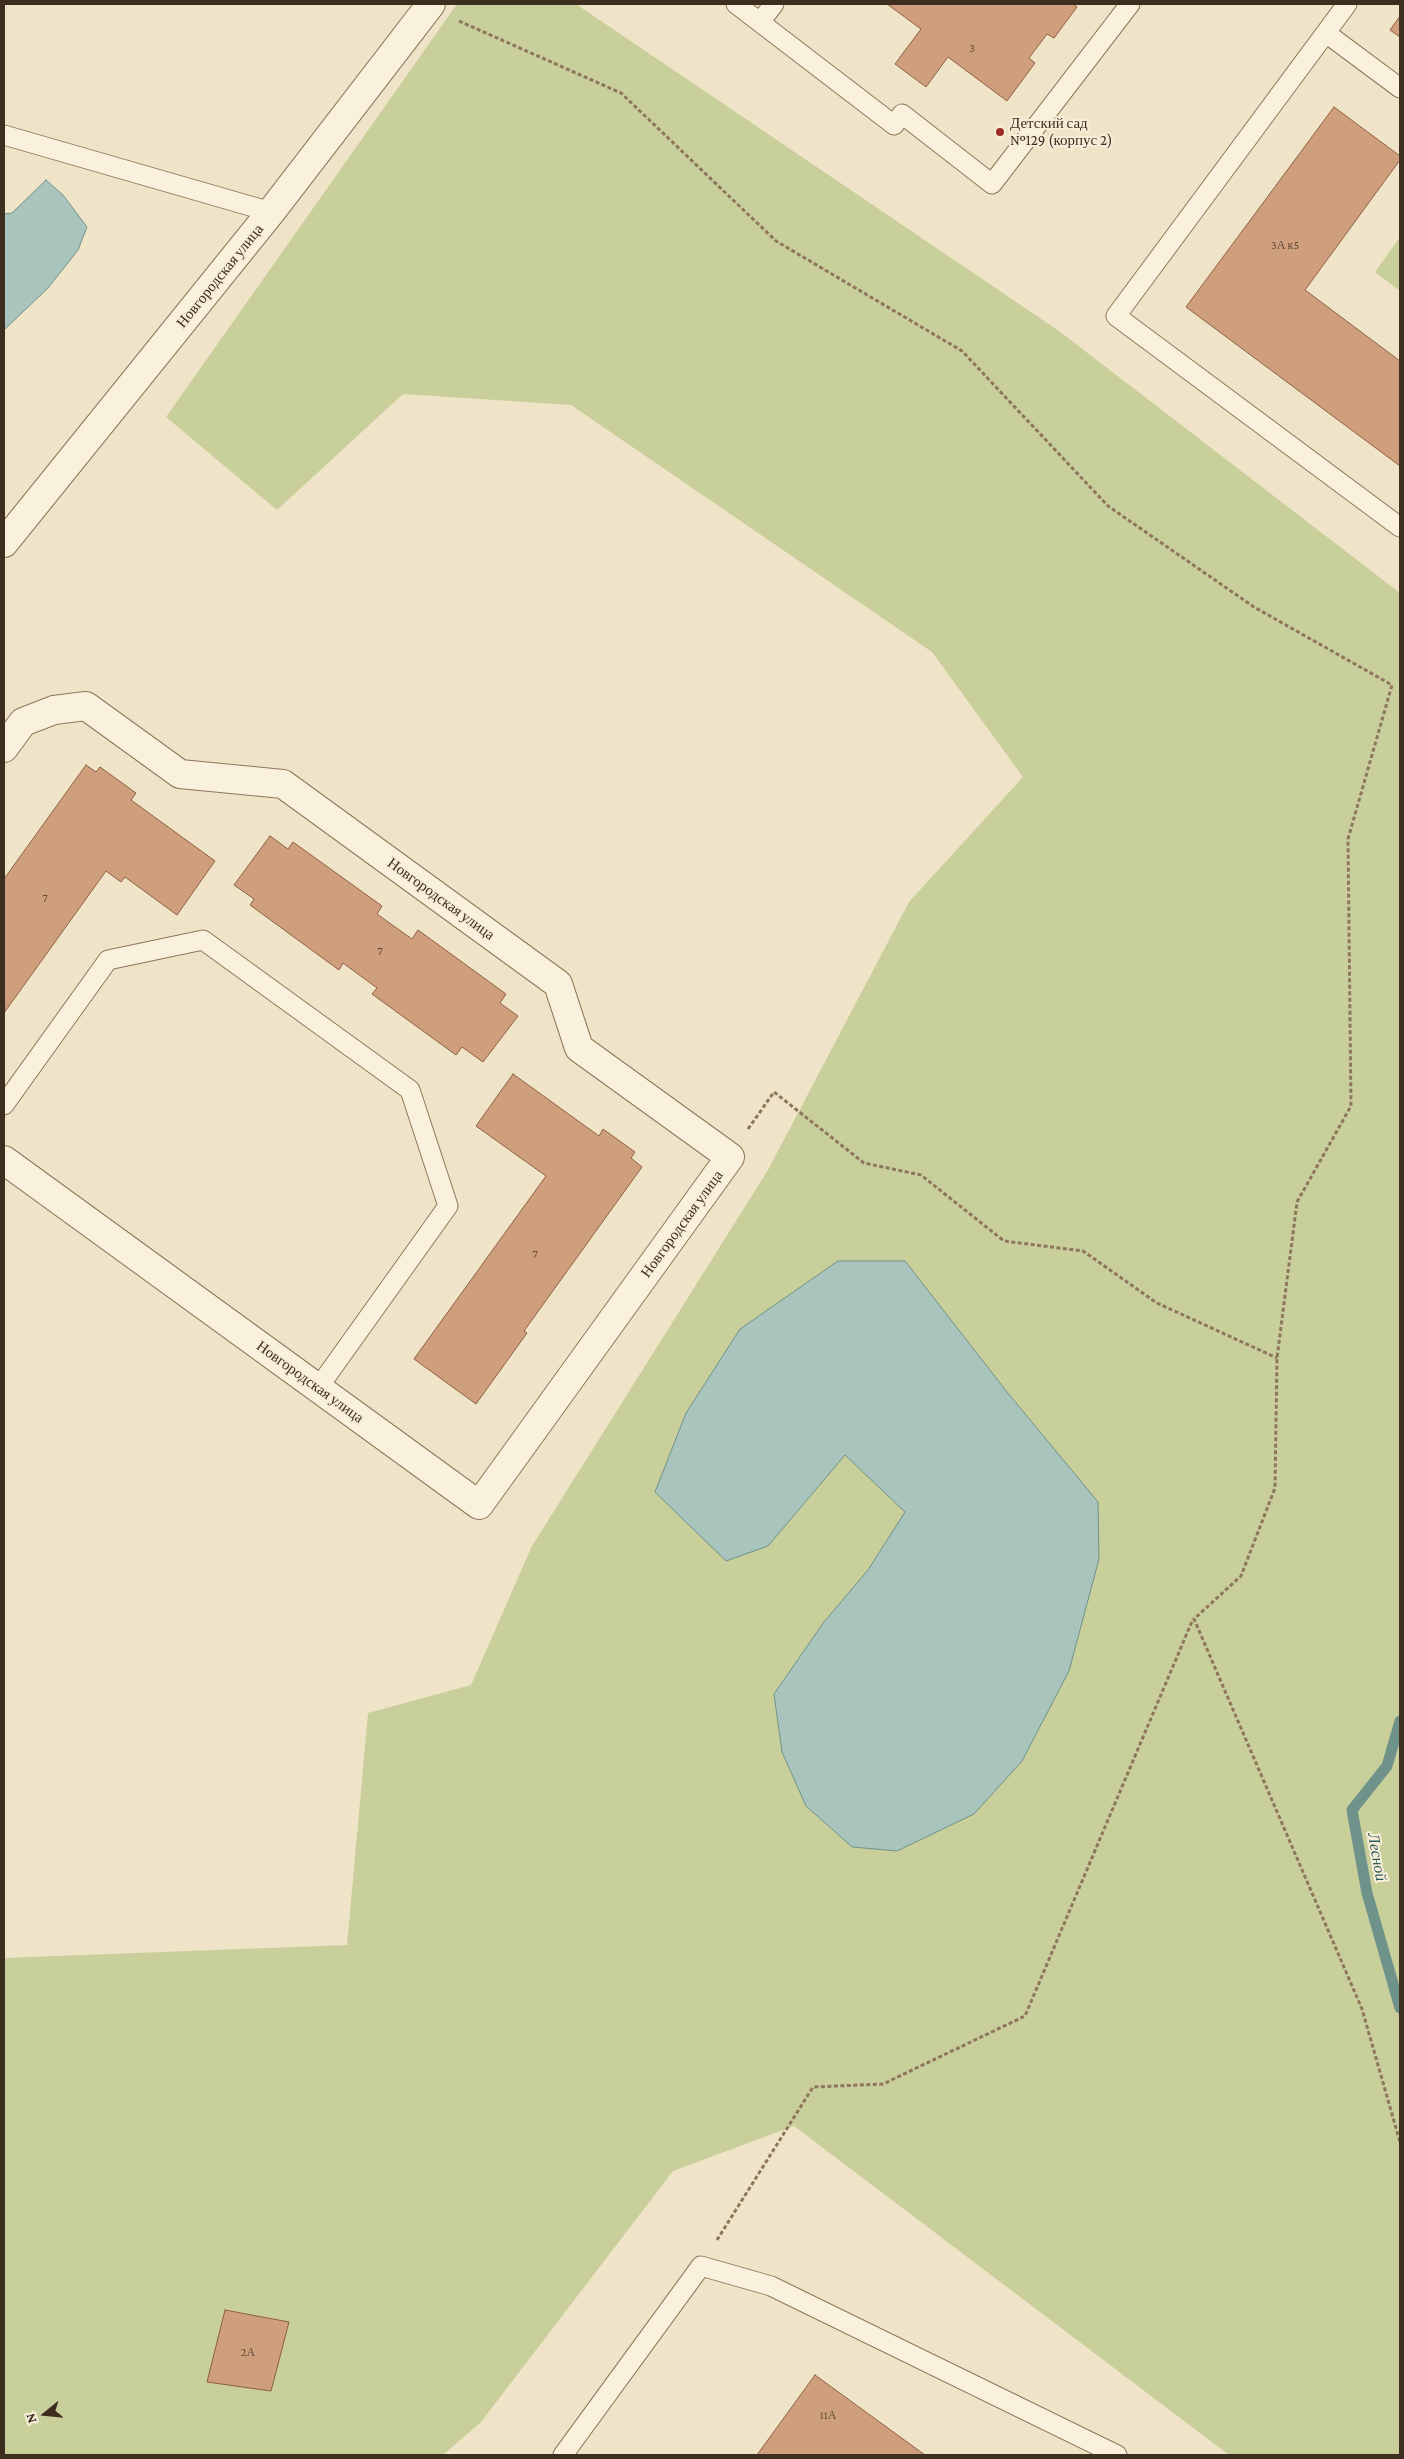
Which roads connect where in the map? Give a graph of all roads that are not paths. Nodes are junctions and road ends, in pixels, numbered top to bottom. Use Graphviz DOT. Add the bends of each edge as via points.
graph roads {
  1 [pos="736,4"];
  2 [pos="774,4"];
  3 [pos="1130,4"];
  4 [pos="1347,4"];
  5 [pos="430,5"];
  6 [pos="760,22"];
  7 [pos="1326,32"];
  8 [pos="1400,88"];
  9 [pos="4,135"];
  10 [pos="271,212"];
  11 [pos="1400,527"];
  12 [pos="4,543"];
  13 [pos="4,748"];
  14 [pos="4,1105"];
  15 [pos="4,1160"];
  16 [pos="318,1388"];
  17 [pos="563,2455"];
  18 [pos="1117,2455"];
  1 -- 6 [label="lane"];
  2 -- 6 [label="lane"];
  3 -- 6 [label="lane" via="992,184 902,114 894,125"];
  4 -- 7 [label="lane"];
  5 -- 10 [label="street, Новгородская улица"];
  7 -- 8 [label="lane"];
  7 -- 11 [label="lane" via="1116,316"];
  9 -- 10 [label="lane"];
  10 -- 12 [label="street, Новгородская улица"];
  13 -- 16 [label="street, Новгородская улица" via="23,722 54,710 86,706 180,774 283,784 558,984 579,1048 730,1157 479,1504"];
  14 -- 16 [label="lane" via="108,960 203,940 410,1090 448,1206"];
  15 -- 16 [label="street, Новгородская улица"];
  17 -- 18 [label="lane" via="701,2266 772,2286"];
}
